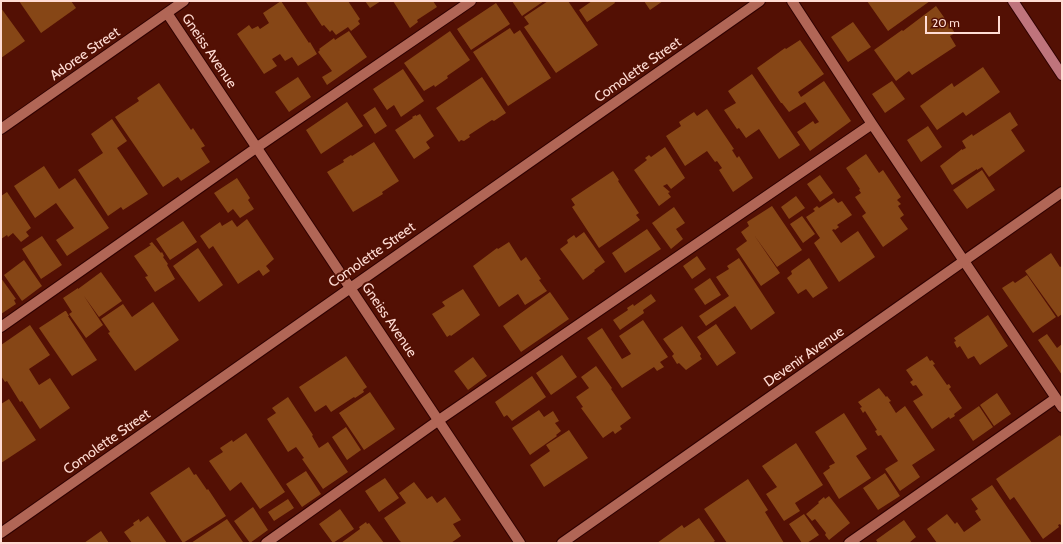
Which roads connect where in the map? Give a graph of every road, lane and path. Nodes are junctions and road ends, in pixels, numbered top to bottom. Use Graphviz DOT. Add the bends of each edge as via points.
graph roads {
  1 [pos="184,1"];
  2 [pos="471,1"];
  3 [pos="760,1"];
  4 [pos="792,1"];
  5 [pos="1013,1"];
  6 [pos="167,13"];
  7 [pos="1062,75"];
  8 [pos="872,124"];
  9 [pos="1,129"];
  10 [pos="256,148"];
  11 [pos="1062,192"];
  12 [pos="965,262"];
  13 [pos="350,287"];
  14 [pos="1,327"];
  15 [pos="1059,402"];
  16 [pos="439,420"];
  17 [pos="1,533"];
  18 [pos="266,543"];
  19 [pos="520,543"];
  20 [pos="562,543"];
  21 [pos="850,543"];
  1 -- 6 [label="street, Adoree Street"];
  2 -- 10 [label="street"];
  3 -- 13 [label="street, Comolette Street"];
  4 -- 8 [label="street"];
  5 -- 7 [label="main road"];
  6 -- 9 [label="street, Adoree Street"];
  6 -- 10 [label="street, Gneiss Avenue"];
  8 -- 12 [label="street"];
  8 -- 16 [label="street"];
  10 -- 13 [label="street, Gneiss Avenue"];
  10 -- 14 [label="street"];
  11 -- 12 [label="street, Devenir Avenue"];
  12 -- 15 [label="street"];
  12 -- 20 [label="street, Devenir Avenue"];
  13 -- 16 [label="street, Gneiss Avenue"];
  13 -- 17 [label="street, Comolette Street"];
  15 -- 21 [label="street"];
  16 -- 18 [label="street"];
  16 -- 19 [label="street, Gneiss Avenue"];
}
